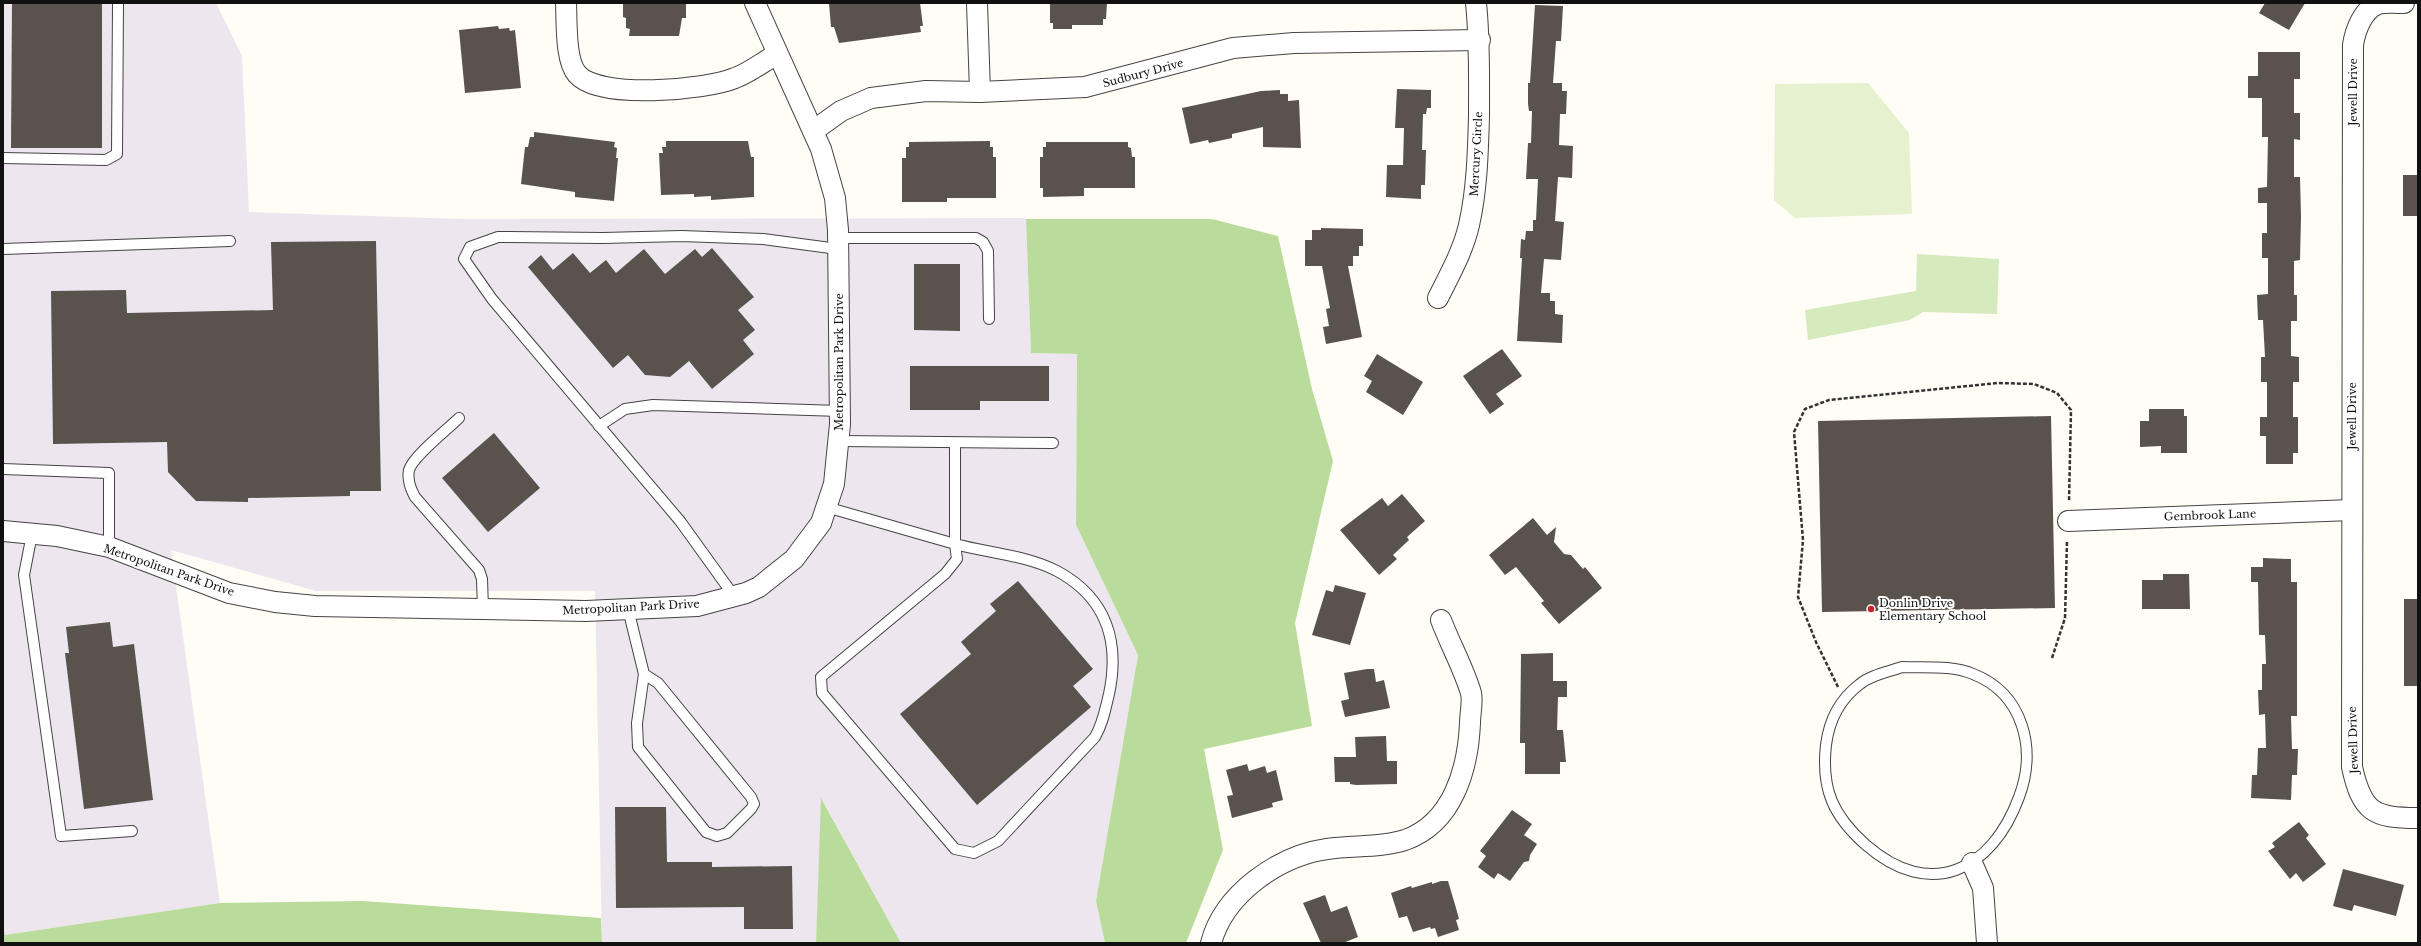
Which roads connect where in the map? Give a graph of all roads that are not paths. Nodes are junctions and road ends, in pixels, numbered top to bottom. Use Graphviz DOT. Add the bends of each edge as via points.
graph roads {
  1 [pos="118,3"];
  2 [pos="566,3"];
  3 [pos="755,3"];
  4 [pos="977,3"];
  5 [pos="1476,3"];
  6 [pos="2404,3"];
  7 [pos="1480,40"];
  8 [pos="777,54"];
  9 [pos="980,92"];
  10 [pos="813,130"];
  11 [pos="3,158"];
  12 [pos="230,241"];
  13 [pos="838,243"];
  14 [pos="3,249"];
  15 [pos="1438,298"];
  16 [pos="989,319"];
  17 [pos="840,411"];
  18 [pos="459,418"];
  19 [pos="599,426"];
  20 [pos="839,441"];
  21 [pos="955,443"];
  22 [pos="1053,443"];
  23 [pos="3,469"];
  24 [pos="826,507"];
  25 [pos="2352,510"];
  26 [pos="2068,521"];
  27 [pos="3,531"];
  28 [pos="32,534"];
  29 [pos="956,544"];
  30 [pos="109,547"];
  31 [pos="734,596"];
  32 [pos="483,609"];
  33 [pos="628,609"];
  34 [pos="1441,620"];
  35 [pos="644,674"];
  36 [pos="2418,818"];
  37 [pos="132,831"];
  38 [pos="1972,863"];
  39 [pos="1211,943"];
  40 [pos="1987,943"];
  1 -- 11 [label="lane" via="117,154 106,160"];
  2 -- 8 [label="street" via="567,38 573,67 578,76 595,84 622,90 666,91 715,84 736,78"];
  3 -- 8 [label="street, Metropolitan Park Drive"];
  4 -- 9 [label="street"];
  5 -- 7 [label="street, Mercury Circle"];
  6 -- 25 [label="street, Jewell Drive" via="2378,4 2369,11 2354,33"];
  7 -- 9 [label="street, Sudbury Drive" via="1294,43 1233,48 1085,87"];
  7 -- 15 [label="street, Mercury Circle" via="1474,198 1462,249"];
  8 -- 10 [label="street, Metropolitan Park Drive"];
  9 -- 10 [label="street, Sudbury Drive" via="926,91 871,98 842,111"];
  10 -- 13 [label="street, Metropolitan Park Drive" via="835,198"];
  12 -- 14 [label="lane"];
  13 -- 16 [label="lane" via="976,238 983,242 988,251"];
  13 -- 17 [label="street, Metropolitan Park Drive"];
  13 -- 19 [label="lane" via="682,236 498,236 470,247 464,259 492,299"];
  17 -- 19 [label="lane" via="653,405 624,409"];
  17 -- 20 [label="street, Metropolitan Park Drive"];
  18 -- 32 [label="lane" via="417,458 409,469 408,484 415,496 479,570 482,579"];
  19 -- 31 [label="lane" via="680,521"];
  20 -- 21 [label="lane"];
  20 -- 24 [label="street, Metropolitan Park Drive" via="834,484"];
  21 -- 22 [label="lane"];
  21 -- 29 [label="lane"];
  23 -- 30 [label="lane" via="110,473"];
  24 -- 29 [label="lane"];
  24 -- 31 [label="street, Metropolitan Park Drive" via="821,523 794,559 759,587"];
  25 -- 26 [label="street, Gembrook Lane"];
  25 -- 36 [label="street, Jewell Drive" via="2352,767 2358,791 2369,807 2390,818"];
  27 -- 28 [label="street, Metropolitan Park Drive"];
  28 -- 30 [label="street, Metropolitan Park Drive" via="57,536"];
  28 -- 37 [label="lane" via="24,575 61,836"];
  29 -- 29 [label="lane" via="1022,559 1056,571 1077,584 1095,603 1107,625 1113,646 1113,672 1102,724 1095,737 998,841 974,853 955,848 822,693 821,677 945,574 957,559"];
  30 -- 32 [label="street, Metropolitan Park Drive" via="229,593 275,602 315,606"];
  31 -- 33 [label="street, Metropolitan Park Drive" via="696,606"];
  32 -- 33 [label="street, Metropolitan Park Drive"];
  33 -- 35 [label="lane"];
  34 -- 39 [label="street" via="1471,694 1469,750 1453,797 1441,816 1424,831 1405,840 1326,849 1291,858 1273,867 1238,896 1214,932"];
  35 -- 35 [label="lane" via="658,683 751,797 754,804 751,809 727,833 717,836 706,832 638,747 637,723"];
  38 -- 38 [label="lane" via="1953,872 1932,875 1898,867 1884,860 1852,833 1842,820 1829,797 1824,766 1828,730 1840,704 1860,684 1902,668 1950,668 1974,674 1994,687 2018,712 2028,743 2025,782 2004,832 1988,851"];
  38 -- 40 [label="street" via="1983,888"];
}
